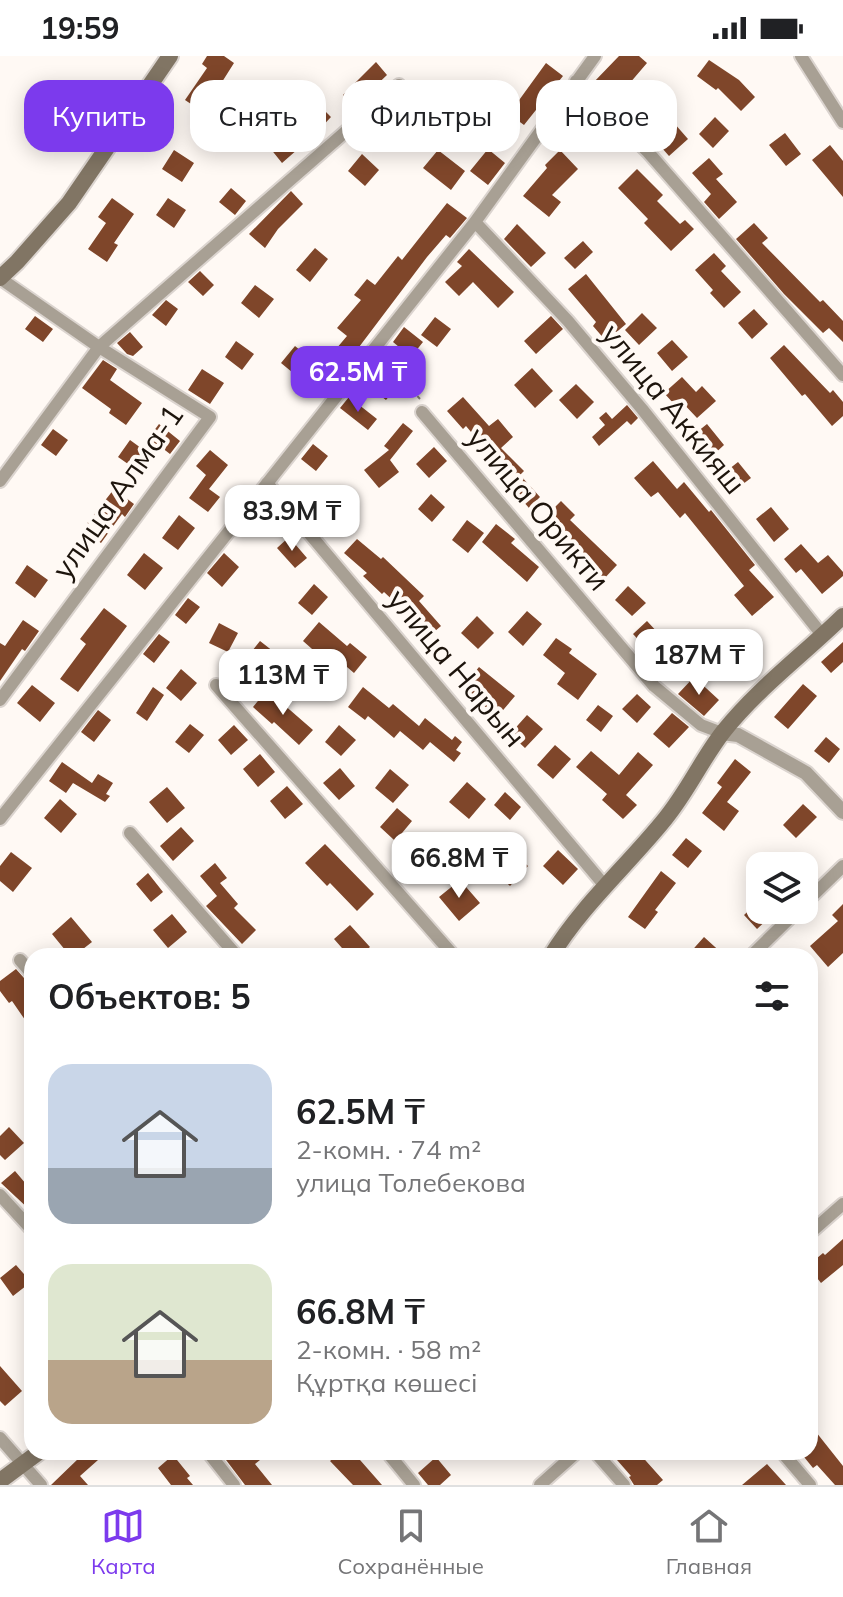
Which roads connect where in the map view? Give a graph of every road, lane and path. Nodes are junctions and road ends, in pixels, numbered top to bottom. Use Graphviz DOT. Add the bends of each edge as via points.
graph roads {
  1 [pos="170,56"];
  2 [pos="595,56"];
  3 [pos="801,56"];
  4 [pos="577,80"];
  5 [pos="843,122"];
  6 [pos="342,135"];
  7 [pos="536,137"];
  8 [pos="648,152"];
  9 [pos="475,222"];
  10 [pos="1,278"];
  11 [pos="99,347"];
  12 [pos="374,350"];
  13 [pos="843,375"];
  14 [pos="422,412"];
  15 [pos="2,473"];
  16 [pos="267,483"];
  17 [pos="843,616"];
  18 [pos="823,636"];
  19 [pos="216,685"];
  20 [pos="0,700"];
  21 [pos="722,733"];
  22 [pos="843,812"];
  23 [pos="0,819"];
  24 [pos="130,833"];
  25 [pos="843,866"];
  26 [pos="605,886"];
  27 [pos="818,890"];
  28 [pos="784,924"];
  29 [pos="230,948"];
  30 [pos="447,948"];
  31 [pos="557,948"];
  32 [pos="759,948"];
  33 [pos="20,960"];
  34 [pos="24,965"];
  35 [pos="0,1195"];
  36 [pos="843,1204"];
  37 [pos="24,1221"];
  38 [pos="818,1226"];
  39 [pos="0,1438"];
  40 [pos="28,1460"];
  41 [pos="214,1460"];
  42 [pos="394,1460"];
  43 [pos="568,1460"];
  44 [pos="602,1460"];
  45 [pos="789,1460"];
  46 [pos="23,1464"];
  47 [pos="0,1481"];
  48 [pos="41,1485"];
  49 [pos="234,1485"];
  50 [pos="414,1485"];
  51 [pos="540,1485"];
  52 [pos="624,1485"];
  53 [pos="810,1485"];
  1 -- 10 [label="main road" via="69,203"];
  2 -- 4 [label="street"];
  3 -- 5 [label="street"];
  6 -- 11 [label="street"];
  7 -- 9 [label="street"];
  8 -- 13 [label="street"];
  9 -- 12 [label="street"];
  9 -- 18 [label="street, улица Аккияш" via="642,409"];
  10 -- 11 [label="street, улица Алма-1"];
  11 -- 15 [label="street"];
  11 -- 20 [label="street, улица Алма-1" via="210,417"];
  12 -- 14 [label="path" via="424,404"];
  12 -- 16 [label="street"];
  14 -- 21 [label="street, улица Орикти" via="654,686 701,725"];
  16 -- 23 [label="street"];
  16 -- 26 [label="street, улица Нарын"];
  17 -- 18 [label="main road"];
  18 -- 21 [label="main road" via="758,692"];
  19 -- 30 [label="street"];
  21 -- 22 [label="street" via="738,735 806,773"];
  21 -- 26 [label="main road" via="665,819"];
  24 -- 29 [label="street"];
  25 -- 27 [label="street"];
  26 -- 31 [label="main road"];
  28 -- 32 [label="street"];
  33 -- 34 [label="street"];
  35 -- 37 [label="street"];
  36 -- 38 [label="street"];
  39 -- 46 [label="street"];
  40 -- 46 [label="main road"];
  41 -- 49 [label="street"];
  42 -- 50 [label="street"];
  43 -- 51 [label="street"];
  44 -- 52 [label="street"];
  45 -- 53 [label="street"];
  46 -- 47 [label="main road"];
  46 -- 48 [label="street"];
}
